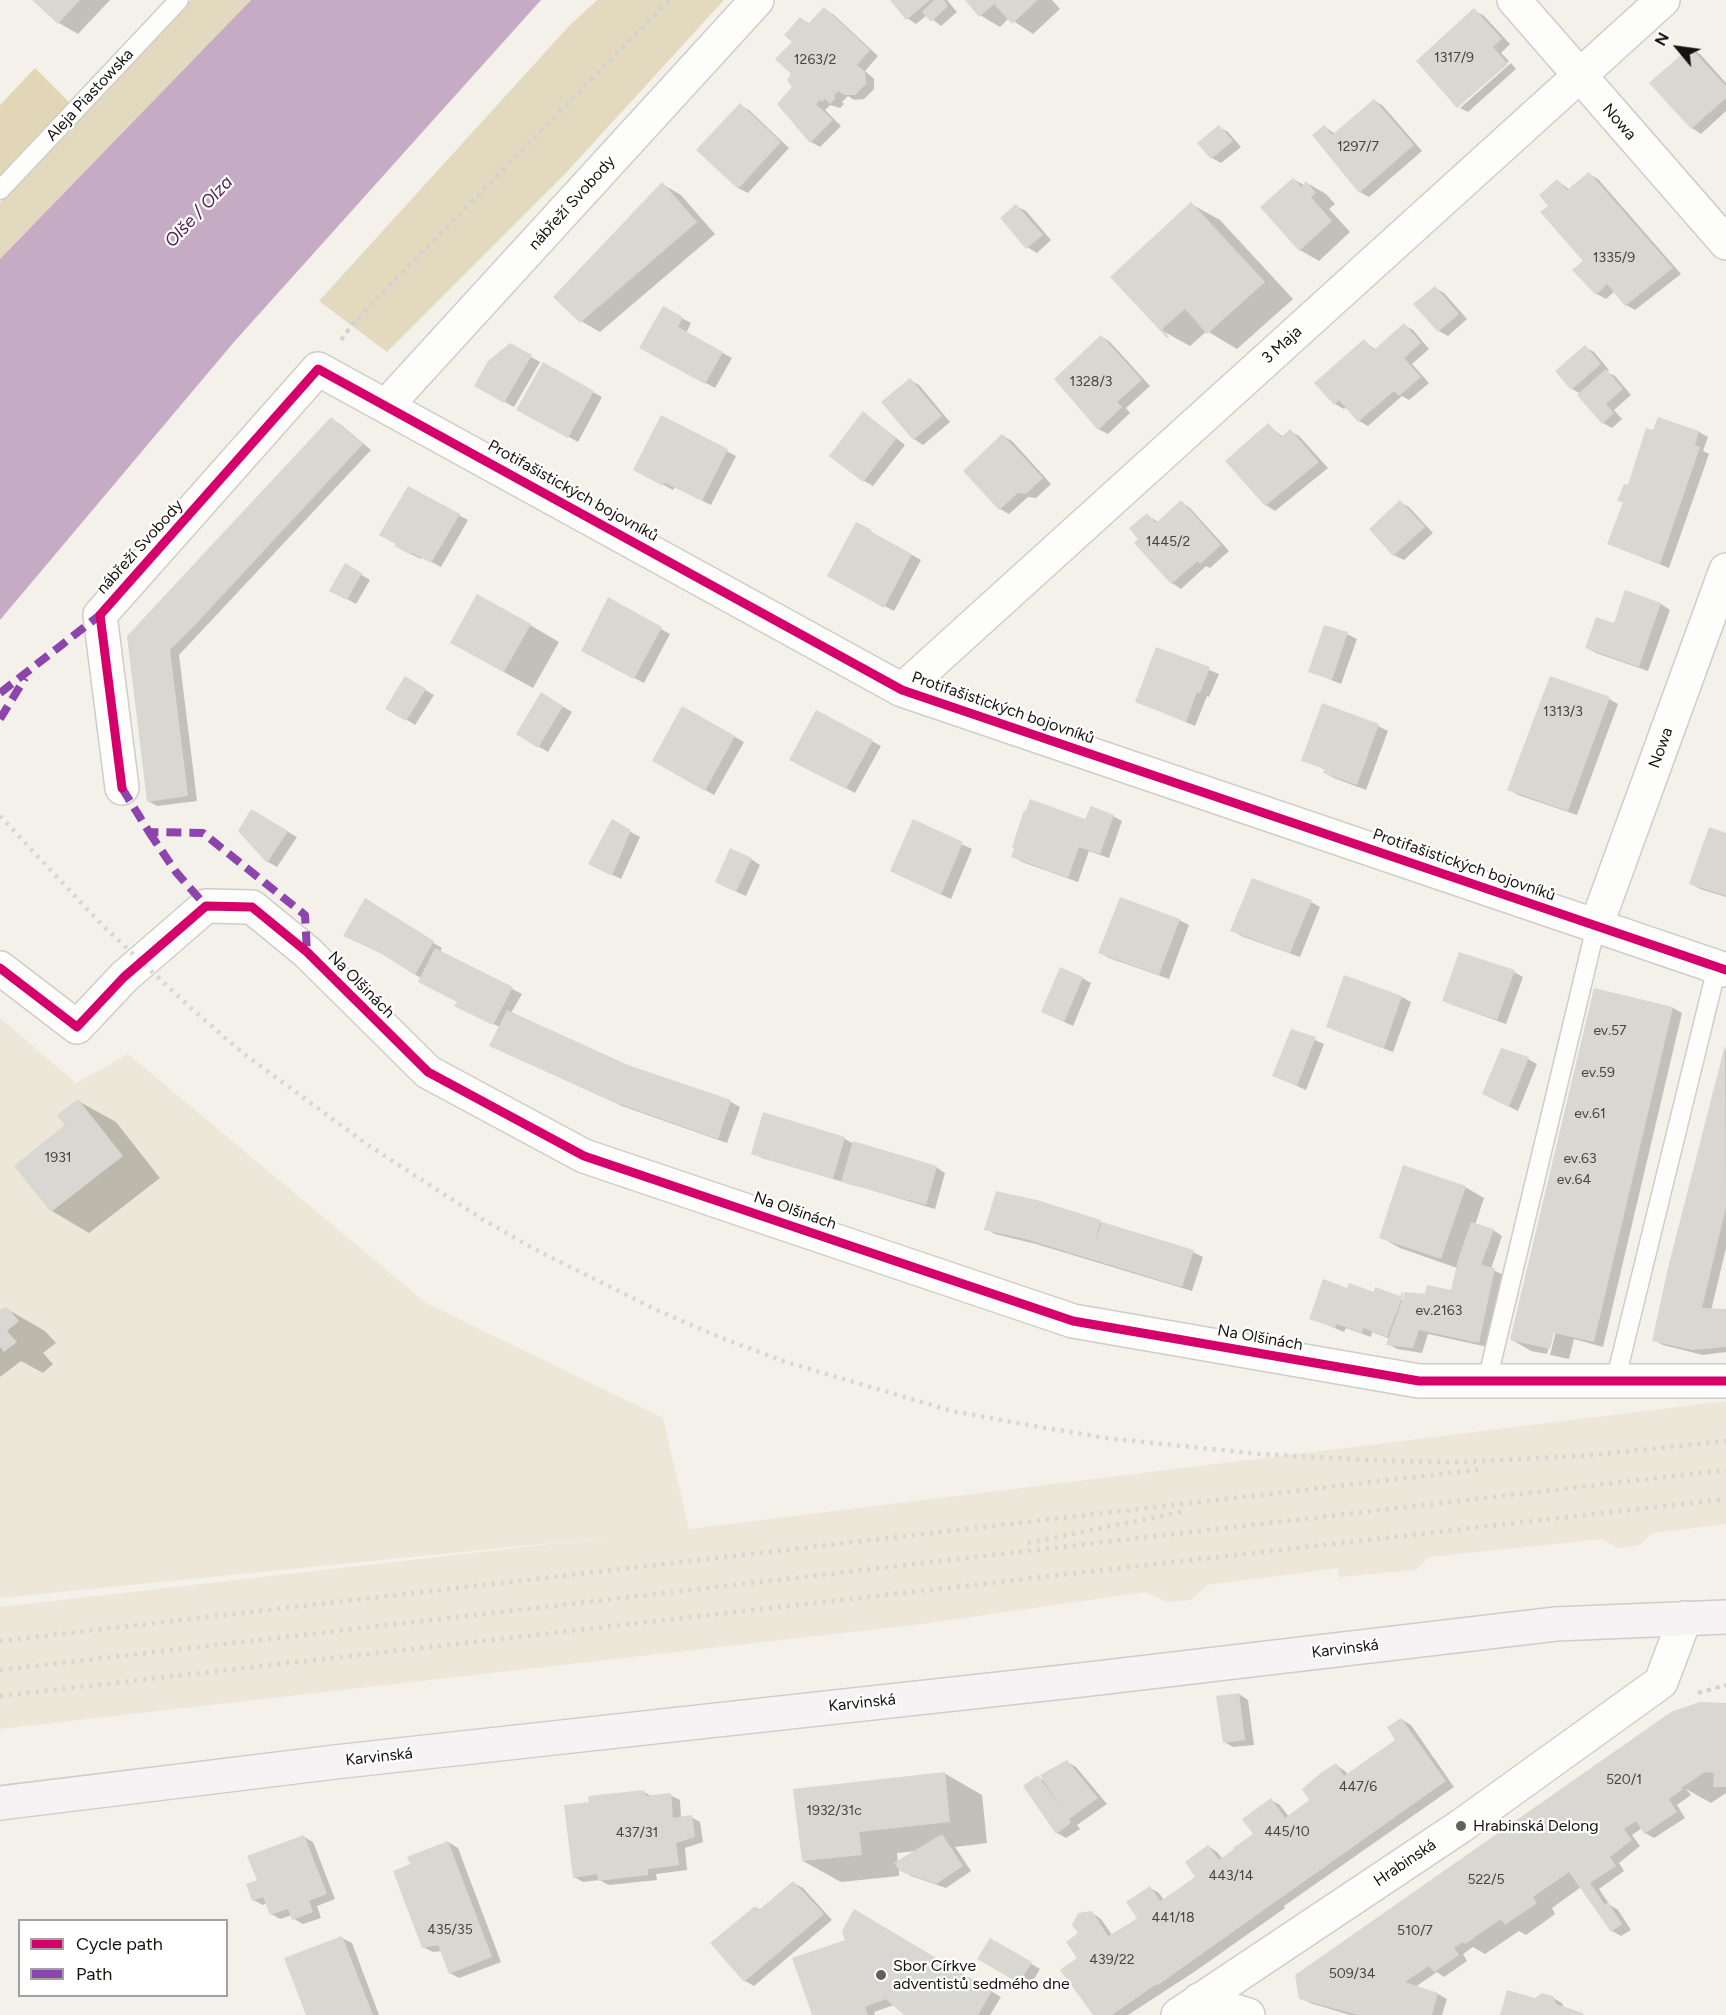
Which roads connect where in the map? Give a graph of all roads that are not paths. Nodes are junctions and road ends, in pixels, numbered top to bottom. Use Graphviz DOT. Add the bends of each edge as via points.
graph roads {
  1 [pos="179,0"];
  2 [pos="757,0"];
  3 [pos="1514,0"];
  4 [pos="1663,0"];
  5 [pos="1578,76"];
  6 [pos="0,190"];
  7 [pos="1726,243"];
  8 [pos="318,369"];
  9 [pos="386,405"];
  10 [pos="1726,570"];
  11 [pos="902,690"];
  12 [pos="122,788"];
  13 [pos="1596,926"];
  14 [pos="0,968"];
  15 [pos="1721,969"];
  16 [pos="1726,1381"];
  17 [pos="1487,1382"];
  18 [pos="1615,1382"];
  19 [pos="1726,1617"];
  20 [pos="1685,1618"];
  21 [pos="0,1803"];
  22 [pos="1189,2007"];
  23 [pos="1248,2015"];
  1 -- 6 [label="lane, Aleja Piastowska"];
  2 -- 9 [label="street, nábřeží Svobody"];
  3 -- 5 [label="street, Nowa"];
  4 -- 5 [label="street, 3 Maja"];
  5 -- 7 [label="street, Nowa"];
  5 -- 11 [label="street, 3 Maja"];
  8 -- 9 [label="street, Protifašistických bojovníků"];
  8 -- 12 [label="street, nábřeží Svobody" via="100,615"];
  9 -- 11 [label="street, Protifašistických bojovníků"];
  10 -- 13 [label="street, Nowa"];
  11 -- 13 [label="street, Protifašistických bojovníků"];
  13 -- 15 [label="street, Protifašistických bojovníků"];
  13 -- 17 [label="lane"];
  14 -- 17 [label="street, Na Olšinách" via="77,1027 124,977 206,906 252,907 307,952 428,1072 584,1156 1073,1321 1419,1381"];
  15 -- 18 [label="lane"];
  16 -- 18 [label="street, Na Olšinách"];
  17 -- 18 [label="street, Na Olšinách"];
  19 -- 20 [label="main road, Karvinská"];
  20 -- 21 [label="main road, Karvinská" via="1556,1624"];
  20 -- 22 [label="street, Hrabinská" via="1661,1682 1461,1826"];
  22 -- 23 [label="street"];
}
